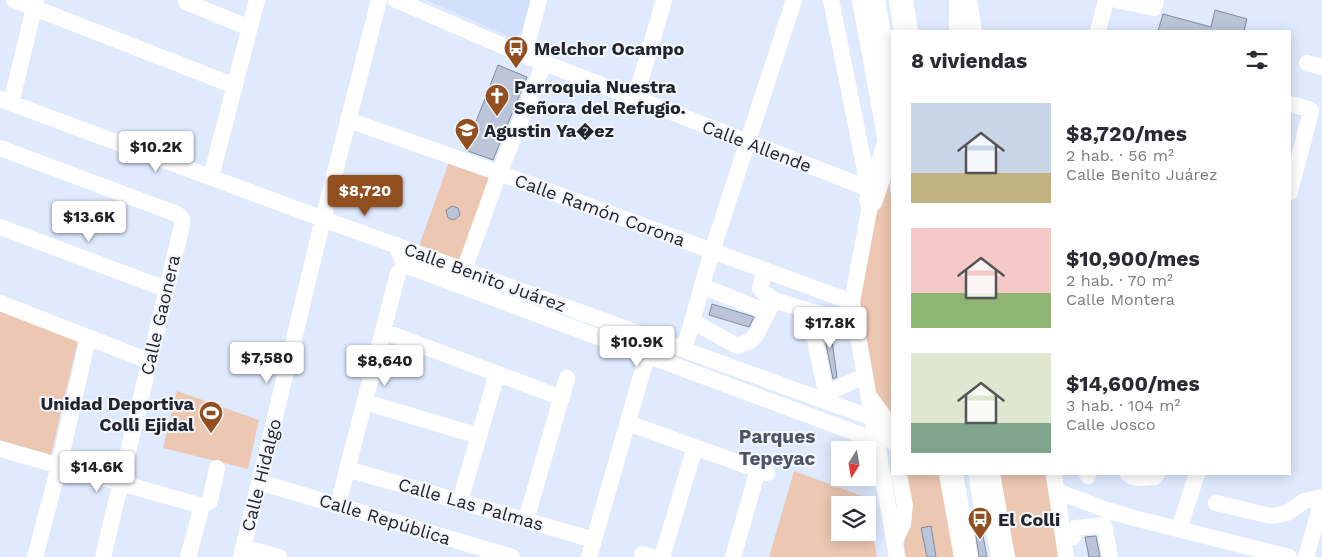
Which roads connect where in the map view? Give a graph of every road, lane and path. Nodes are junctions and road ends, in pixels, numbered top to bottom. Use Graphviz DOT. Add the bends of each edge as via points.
graph roads {
  1 [pos="14,0"];
  2 [pos="257,0"];
  3 [pos="379,0"];
  4 [pos="396,0"];
  5 [pos="539,0"];
  6 [pos="664,0"];
  7 [pos="794,0"];
  8 [pos="831,0"];
  9 [pos="864,0"];
  10 [pos="877,0"];
  11 [pos="887,0"];
  12 [pos="901,0"];
  13 [pos="961,0"];
  14 [pos="969,0"];
  15 [pos="1106,0"];
  16 [pos="1116,0"];
  17 [pos="1156,0"];
  18 [pos="186,2"];
  19 [pos="35,4"];
  20 [pos="250,28"];
  21 [pos="893,30"];
  22 [pos="906,30"];
  23 [pos="961,30"];
  24 [pos="974,30"];
  25 [pos="1098,30"];
  26 [pos="524,55"];
  27 [pos="544,63"];
  28 [pos="891,77"];
  29 [pos="235,86"];
  30 [pos="635,98"];
  31 [pos="5,101"];
  32 [pos="1291,104"];
  33 [pos="348,120"];
  34 [pos="1297,134"];
  35 [pos="748,142"];
  36 [pos="891,147"];
  37 [pos="0,148"];
  38 [pos="499,173"];
  39 [pos="212,177"];
  40 [pos="1291,185"];
  41 [pos="870,194"];
  42 [pos="323,219"];
  43 [pos="0,227"];
  44 [pos="396,245"];
  45 [pos="712,251"];
  46 [pos="404,270"];
  47 [pos="464,270"];
  48 [pos="765,270"];
  49 [pos="702,286"];
  50 [pos="166,289"];
  51 [pos="852,302"];
  52 [pos="0,303"];
  53 [pos="771,306"];
  54 [pos="809,311"];
  55 [pos="692,321"];
  56 [pos="855,321"];
  57 [pos="383,331"];
  58 [pos="88,338"];
  59 [pos="652,338"];
  60 [pos="737,346"];
  61 [pos="684,350"];
  62 [pos="647,356"];
  63 [pos="149,361"];
  64 [pos="730,367"];
  65 [pos="497,374"];
  66 [pos="865,376"];
  67 [pos="568,378"];
  68 [pos="724,384"];
  69 [pos="868,394"];
  70 [pos="562,398"];
  71 [pos="827,398"];
  72 [pos="365,402"];
  73 [pos="872,418"];
  74 [pos="628,423"];
  75 [pos="479,436"];
  76 [pos="891,436"];
  77 [pos="876,440"];
  78 [pos="695,447"];
  79 [pos="0,449"];
  80 [pos="59,466"];
  81 [pos="217,468"];
  82 [pos="347,469"];
  83 [pos="899,475"];
  84 [pos="951,475"];
  85 [pos="960,475"];
  86 [pos="976,475"];
  87 [pos="988,475"];
  88 [pos="1130,475"];
  89 [pos="1156,475"];
  90 [pos="1197,475"];
  91 [pos="1055,479"];
  92 [pos="259,482"];
  93 [pos="120,483"];
  94 [pos="341,493"];
  95 [pos="1322,496"];
  96 [pos="460,501"];
  97 [pos="1322,501"];
  98 [pos="1216,503"];
  99 [pos="202,506"];
  100 [pos="526,520"];
  101 [pos="1180,529"];
  102 [pos="1062,530"];
  103 [pos="594,540"];
  104 [pos="896,550"];
  105 [pos="1232,550"];
  106 [pos="242,552"];
  107 [pos="35,557"];
  108 [pos="102,557"];
  109 [pos="188,557"];
  110 [pos="279,557"];
  111 [pos="512,557"];
  112 [pos="589,557"];
  113 [pos="662,557"];
  114 [pos="733,557"];
  115 [pos="966,557"];
  116 [pos="975,557"];
  117 [pos="991,557"];
  118 [pos="1003,557"];
  119 [pos="1066,557"];
  120 [pos="1110,557"];
  121 [pos="1289,557"];
  122 [pos="1306,557"];
  1 -- 19 [label="street"];
  2 -- 20 [label="street"];
  3 -- 33 [label="street, Calle Hidalgo"];
  4 -- 26 [label="street, Calle Allende"];
  5 -- 26 [label="street"];
  6 -- 30 [label="street"];
  7 -- 35 [label="street"];
  8 -- 41 [label="street"];
  9 -- 36 [label="highway"];
  10 -- 28 [label="street"];
  11 -- 21 [label="street"];
  12 -- 22 [label="highway"];
  13 -- 23 [label="highway"];
  14 -- 24 [label="street"];
  15 -- 25 [label="street"];
  16 -- 17 [label="street" via="1154,8"];
  18 -- 20 [label="street"];
  19 -- 29 [label="street"];
  19 -- 31 [label="street"];
  20 -- 29 [label="street"];
  26 -- 27 [label="street, Calle Allende"];
  27 -- 30 [label="street, Calle Allende"];
  27 -- 38 [label="street"];
  29 -- 39 [label="street"];
  30 -- 35 [label="street, Calle Allende"];
  31 -- 39 [label="street, Calle Benito Juárez"];
  32 -- 34 [label="street" via="1310,111"];
  33 -- 38 [label="street, Calle Ramón Corona"];
  33 -- 42 [label="street, Calle Hidalgo"];
  34 -- 40 [label="street"];
  35 -- 41 [label="street, Calle Allende" via="862,186"];
  35 -- 45 [label="street"];
  36 -- 41 [label="highway"];
  37 -- 50 [label="street, Calle Gaonera" via="177,214 182,225"];
  38 -- 45 [label="street, Calle Ramón Corona"];
  38 -- 47 [label="street"];
  39 -- 42 [label="street, Calle Benito Juárez"];
  41 -- 51 [label="street"];
  42 -- 44 [label="street, Calle Benito Juárez"];
  42 -- 92 [label="street, Calle Hidalgo"];
  43 -- 50 [label="street"];
  44 -- 46 [label="street"];
  44 -- 47 [label="street, Calle Benito Juárez"];
  45 -- 48 [label="street, Calle Ramón Corona"];
  45 -- 49 [label="street"];
  46 -- 57 [label="street"];
  46 -- 62 [label="street, Calle Benito Juárez"];
  47 -- 59 [label="street, Calle Benito Juárez"];
  48 -- 51 [label="street, Calle Ramón Corona"];
  48 -- 53 [label="street" via="760,288"];
  49 -- 53 [label="street"];
  49 -- 55 [label="street"];
  50 -- 63 [label="street, Calle Gaonera"];
  51 -- 56 [label="street"];
  52 -- 58 [label="street"];
  53 -- 54 [label="street"];
  53 -- 60 [label="street" via="756,335"];
  54 -- 56 [label="street"];
  54 -- 71 [label="street"];
  55 -- 60 [label="street"];
  55 -- 61 [label="street"];
  56 -- 66 [label="street"];
  57 -- 65 [label="street"];
  57 -- 72 [label="street"];
  58 -- 63 [label="street"];
  58 -- 80 [label="street"];
  59 -- 61 [label="street, Calle Benito Juárez"];
  59 -- 62 [label="street"];
  60 -- 64 [label="street"];
  61 -- 64 [label="street, Calle Benito Juárez"];
  62 -- 68 [label="street, Calle Benito Juárez"];
  62 -- 74 [label="street"];
  63 -- 93 [label="street, Calle Gaonera"];
  64 -- 68 [label="street"];
  64 -- 71 [label="street, Calle Benito Juárez"];
  65 -- 70 [label="street"];
  65 -- 75 [label="street"];
  66 -- 69 [label="street"];
  66 -- 71 [label="street"];
  67 -- 70 [label="street"];
  68 -- 77 [label="street, Calle Benito Juárez"];
  69 -- 73 [label="street"];
  69 -- 76 [label="street" via="888,422"];
  70 -- 100 [label="street"];
  71 -- 73 [label="street, Calle Benito Juárez"];
  72 -- 75 [label="street"];
  72 -- 82 [label="street"];
  73 -- 77 [label="street"];
  74 -- 78 [label="street"];
  74 -- 103 [label="street"];
  75 -- 96 [label="street"];
  77 -- 104 [label="street"];
  78 -- 113 [label="street"];
  78 -- 114 [label="street" via="763,472"];
  79 -- 80 [label="street"];
  80 -- 93 [label="street"];
  80 -- 107 [label="street"];
  81 -- 99 [label="street" via="210,501"];
  82 -- 94 [label="street"];
  82 -- 96 [label="street, Calle Las Palmas"];
  83 -- 104 [label="street" via="905,505"];
  84 -- 115 [label="highway"];
  85 -- 116 [label="street"];
  86 -- 117 [label="street"];
  87 -- 118 [label="highway"];
  88 -- 89 [label="street" via="1140,479"];
  90 -- 101 [label="street"];
  91 -- 101 [label="street" via="1104,510"];
  91 -- 102 [label="street"];
  92 -- 106 [label="street, Calle Hidalgo"];
  92 -- 111 [label="street, Calle República"];
  93 -- 99 [label="street"];
  93 -- 108 [label="street, Calle Gaonera"];
  95 -- 98 [label="street" via="1304,501 1286,513 1271,516"];
  96 -- 100 [label="street, Calle Las Palmas"];
  97 -- 122 [label="street"];
  99 -- 109 [label="street"];
  100 -- 103 [label="street, Calle Las Palmas"];
  101 -- 105 [label="street"];
  102 -- 119 [label="street"];
  102 -- 120 [label="street" via="1073,537 1076,528 1104,525"];
  103 -- 112 [label="street"];
  105 -- 121 [label="street"];
  106 -- 110 [label="street"];
}
